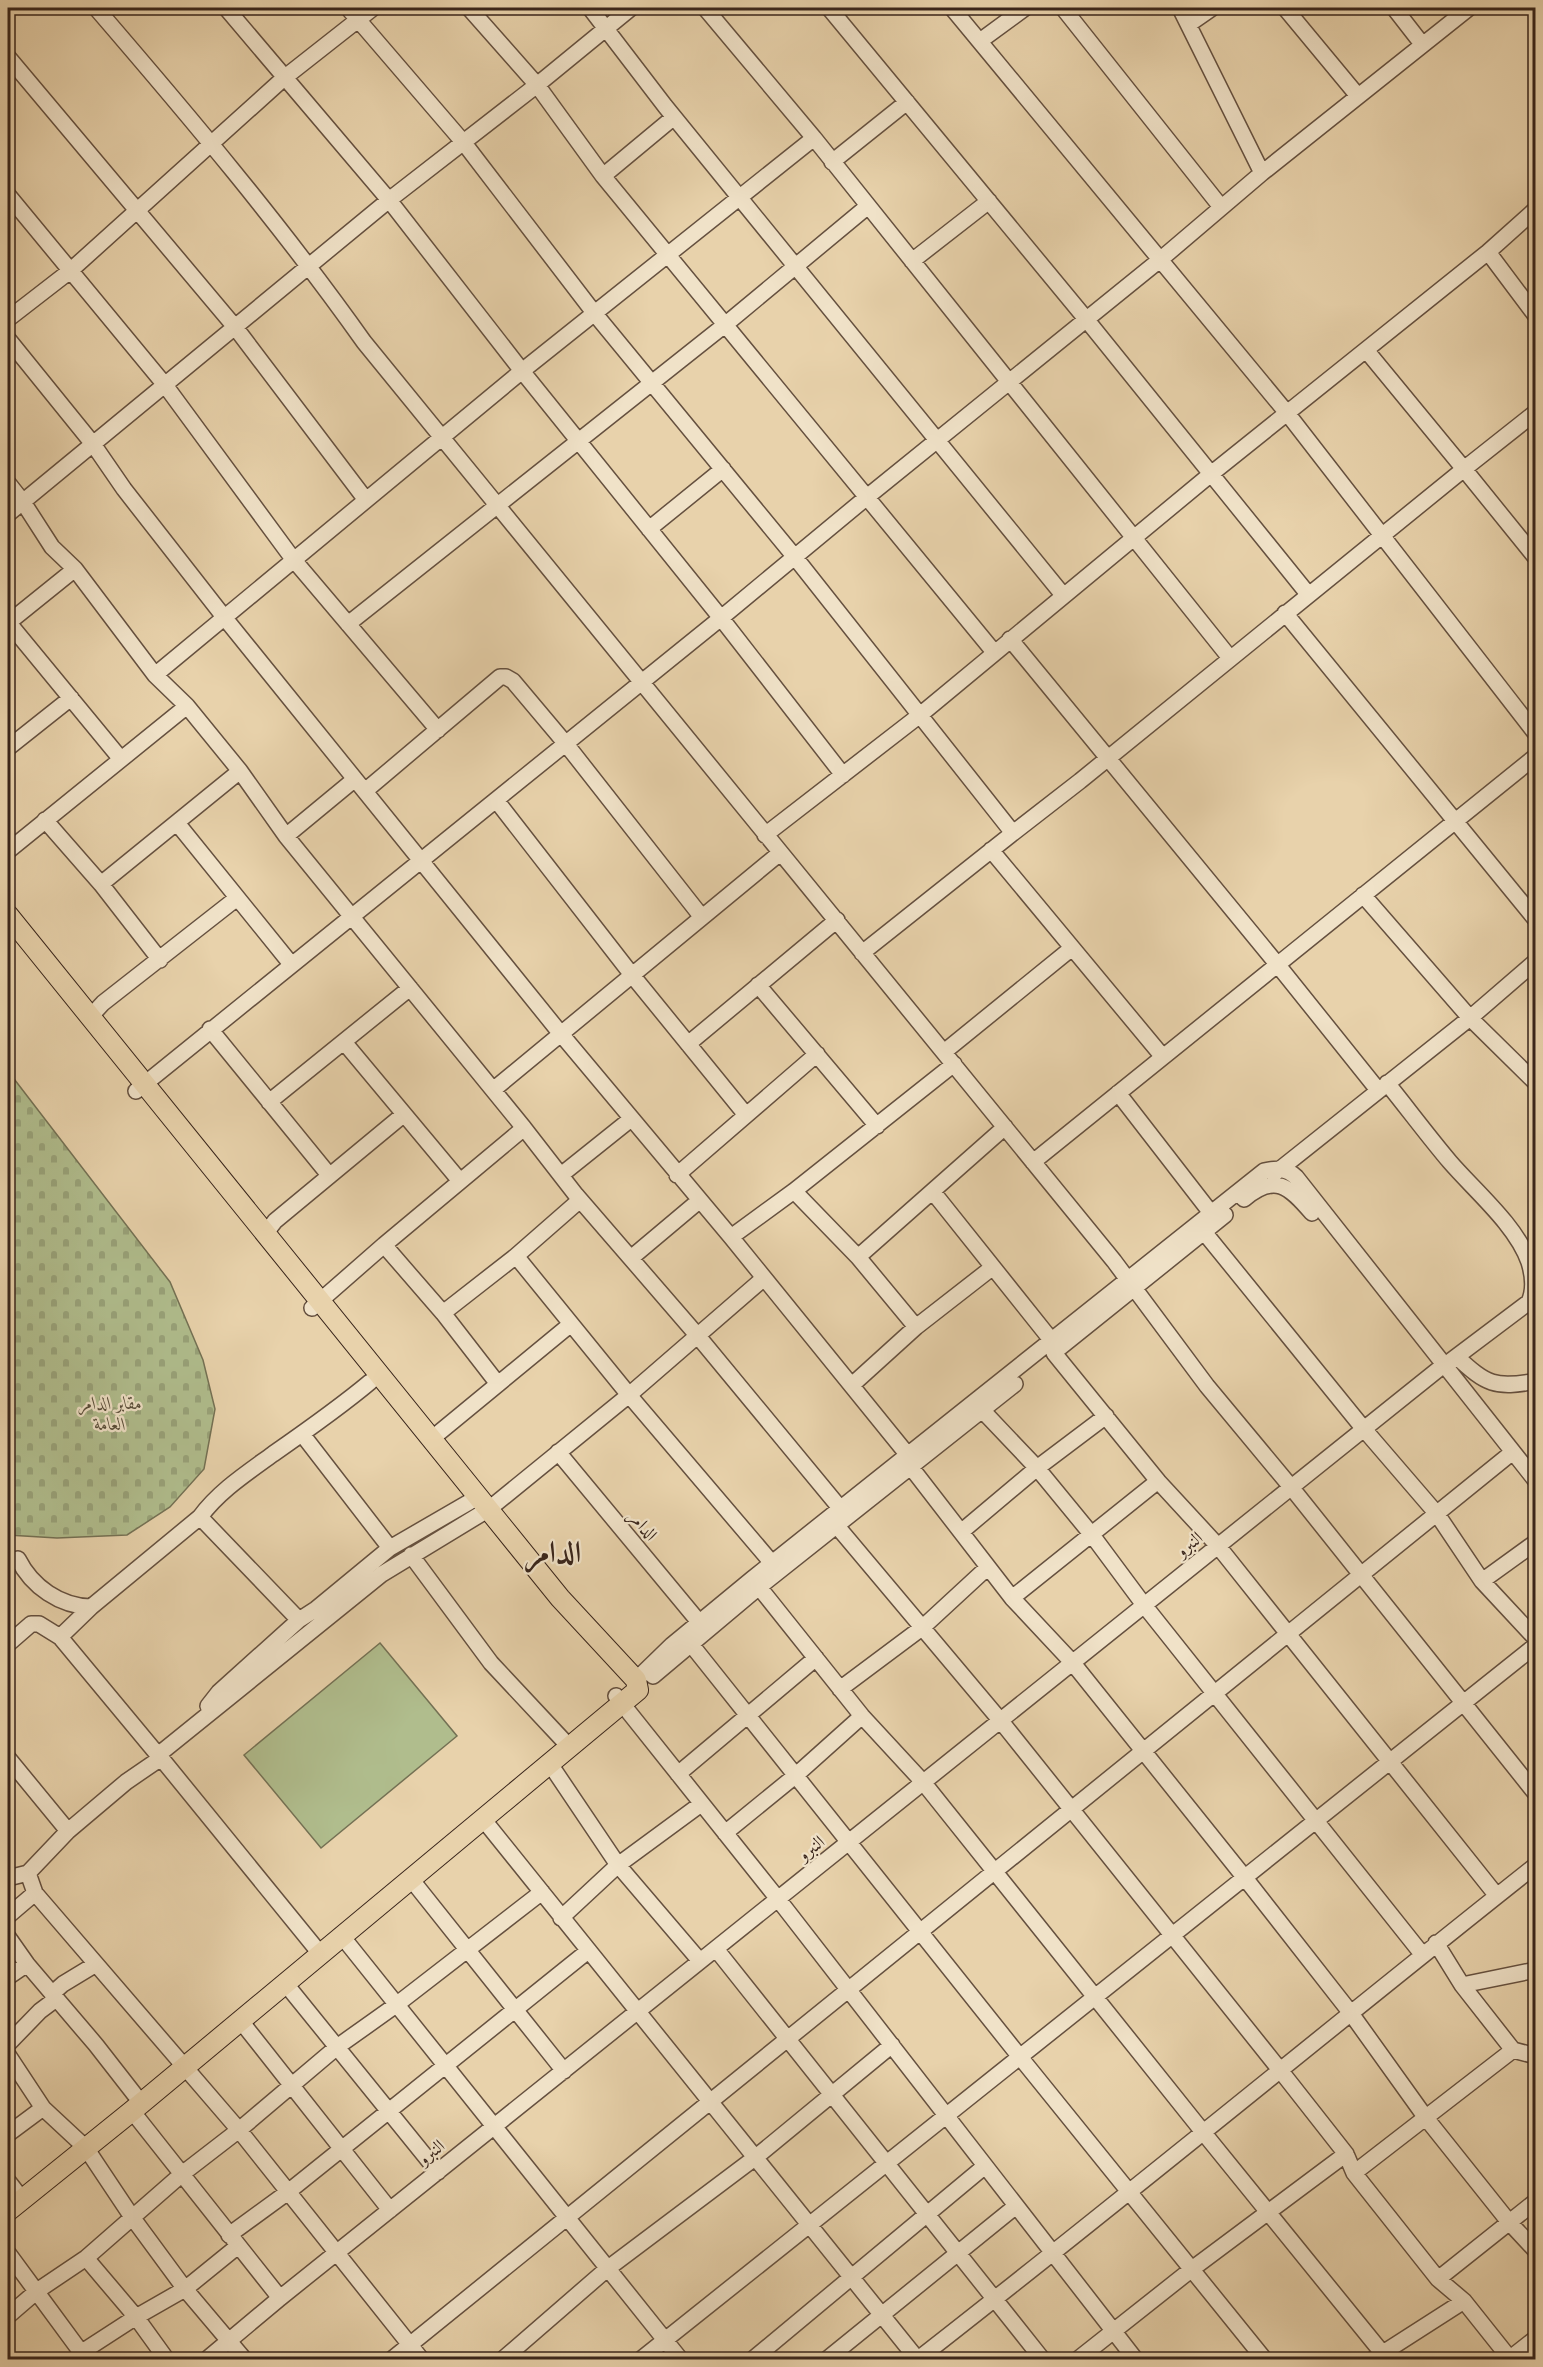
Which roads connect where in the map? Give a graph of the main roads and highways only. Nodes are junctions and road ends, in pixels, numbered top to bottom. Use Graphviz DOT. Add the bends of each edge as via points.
graph roads {
  1 [pos="8,915"];
  2 [pos="8,934"];
  3 [pos="140,1088"];
  4 [pos="316,1305"];
  5 [pos="479,1507"];
  6 [pos="628,1692"];
  7 [pos="180,2063"];
  8 [pos="12,2196"];
  1 -- 3 [label="main road" via="90,1017"];
  2 -- 3 [label="main road"];
  3 -- 4 [label="main road"];
  3 -- 4 [label="main road" via="265,1233"];
  4 -- 5 [label="main road" via="434,1442"];
  4 -- 5 [label="main road" via="370,1382"];
  5 -- 6 [label="main road" via="560,1598"];
  6 -- 7 [label="main road" via="563,1740 314,1946"];
  6 -- 7 [label="main road" via="550,1764 240,2020"];
  7 -- 8 [label="main road"];
}
